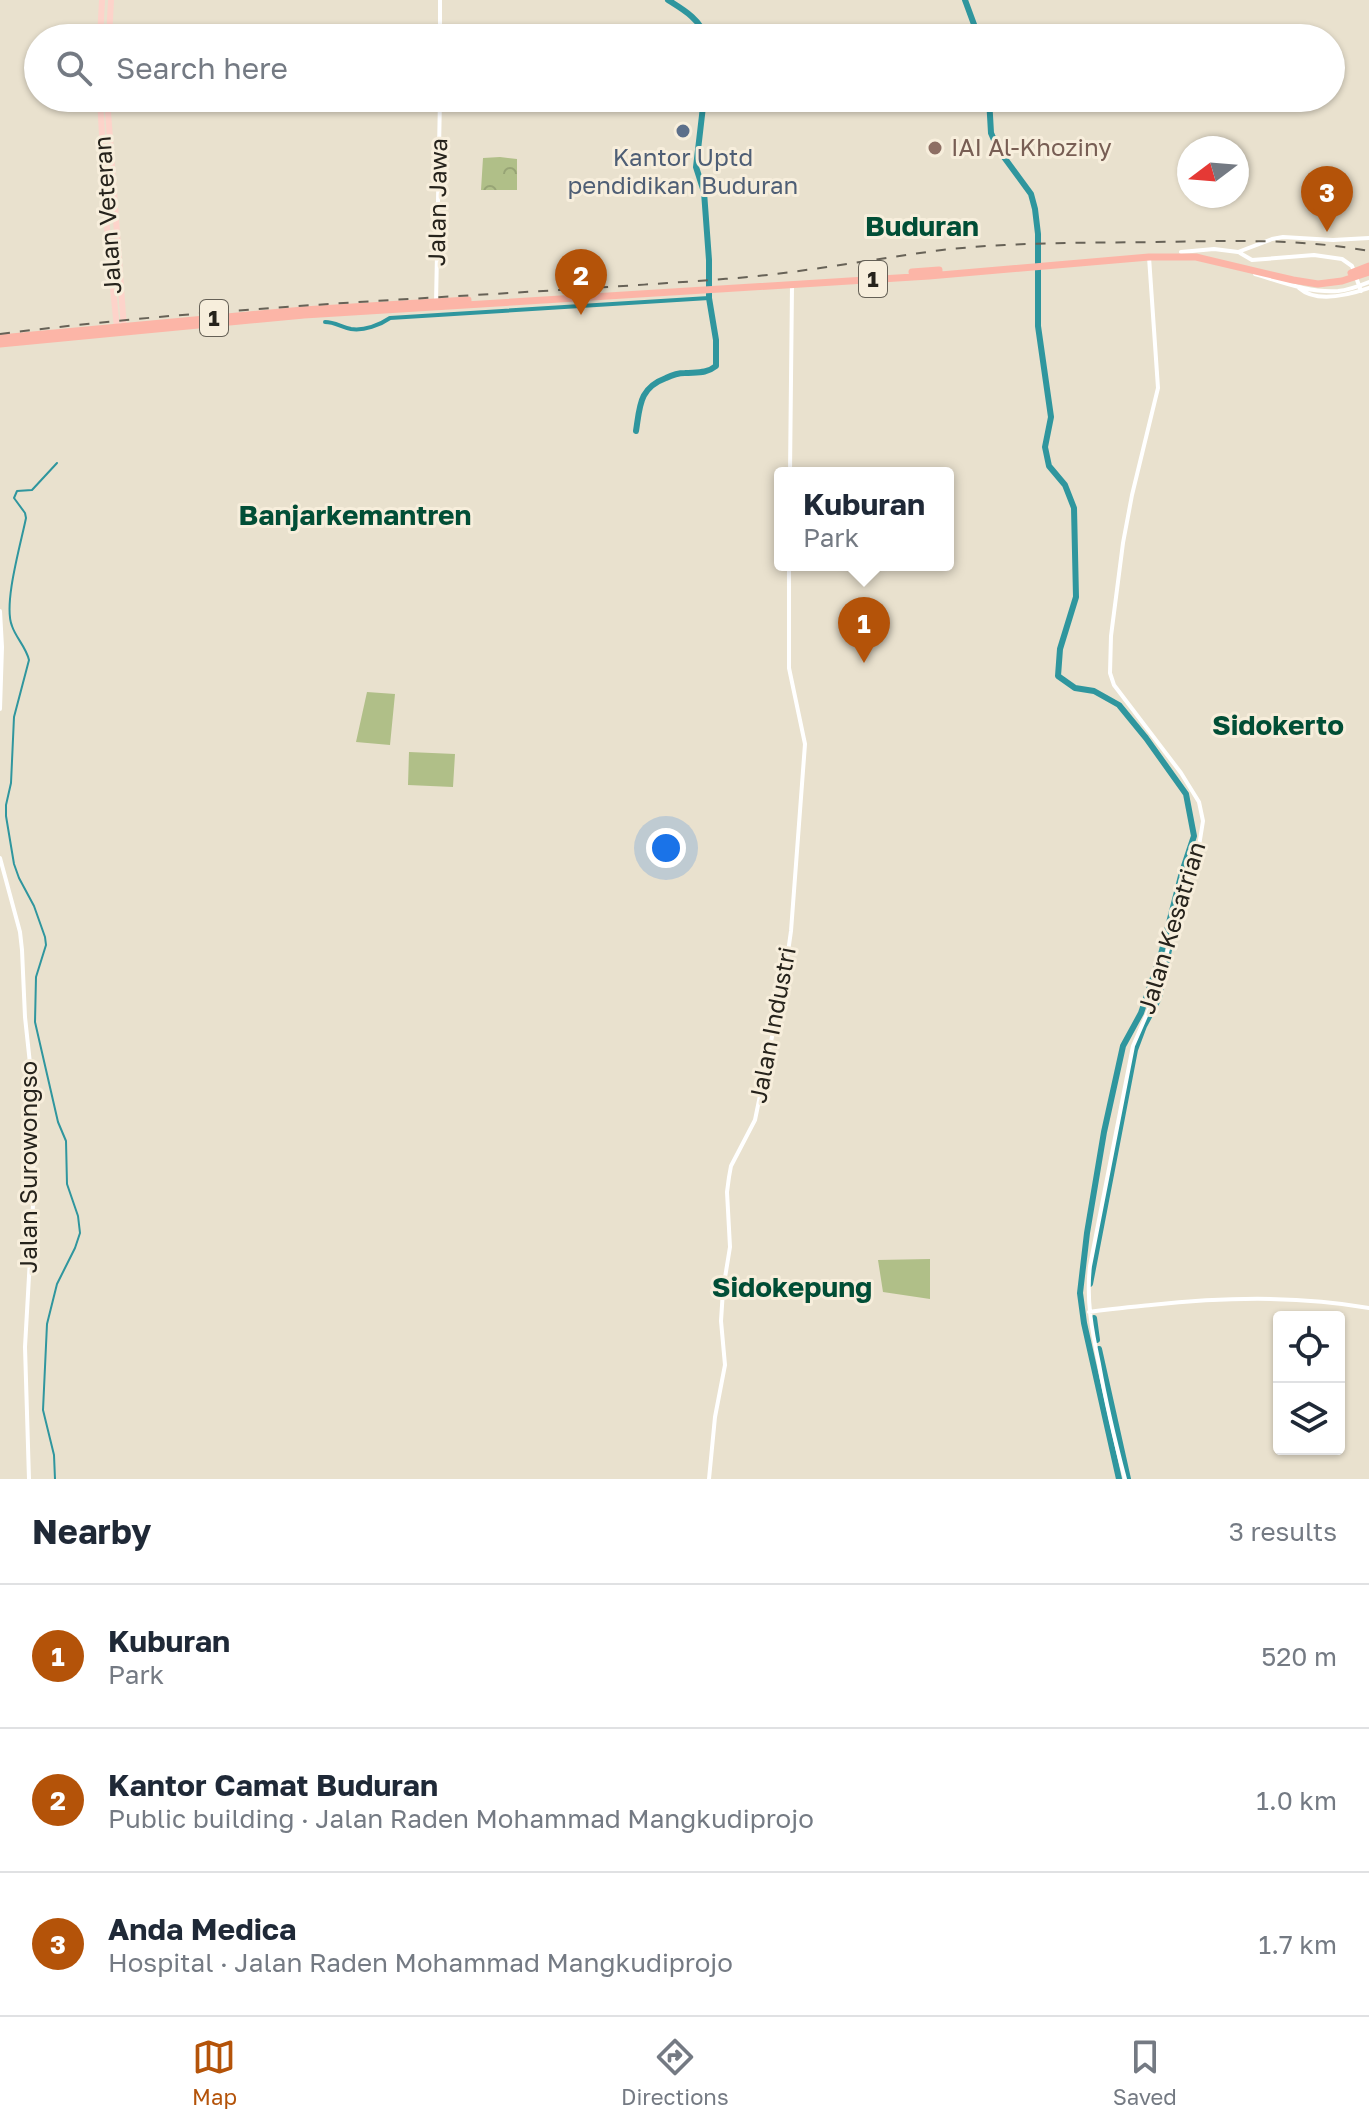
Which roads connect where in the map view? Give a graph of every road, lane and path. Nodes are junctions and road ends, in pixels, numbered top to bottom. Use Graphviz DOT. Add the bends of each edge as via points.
graph roads {
  1 [pos="102,0"];
  2 [pos="111,0"];
  3 [pos="440,0"];
  4 [pos="101,24"];
  5 [pos="110,24"];
  6 [pos="440,24"];
  7 [pos="101,112"];
  8 [pos="108,112"];
  9 [pos="440,112"];
  10 [pos="107,228"];
  11 [pos="116,228"];
  12 [pos="1369,238"];
  13 [pos="1181,252"];
  14 [pos="1238,252"];
  15 [pos="1149,257"];
  16 [pos="1042,264"];
  17 [pos="1242,268"];
  18 [pos="1369,269"];
  19 [pos="929,273"];
  20 [pos="1280,275"];
  21 [pos="792,285"];
  22 [pos="1369,285"];
  23 [pos="715,287"];
  24 [pos="1360,288"];
  25 [pos="436,304"];
  26 [pos="120,329"];
  27 [pos="0,341"];
  28 [pos="790,467"];
  29 [pos="789,571"];
  30 [pos="0,611"];
  31 [pos="0,709"];
  32 [pos="0,858"];
  33 [pos="1369,1308"];
  34 [pos="1093,1312"];
  35 [pos="29,1479"];
  36 [pos="709,1479"];
  37 [pos="1125,1479"];
  1 -- 4 [label="main road"];
  2 -- 5 [label="main road"];
  3 -- 6 [label="street"];
  7 -- 10 [label="main road, Jalan Veteran"];
  8 -- 11 [label="main road, Jalan Veteran"];
  9 -- 25 [label="street, Jalan Jawa"];
  10 -- 11 [label="main road"];
  10 -- 26 [label="main road, Jalan Veteran"];
  11 -- 26 [label="main road, Jalan Veteran"];
  12 -- 14 [label="street" via="1283,237"];
  13 -- 14 [label="street"];
  13 -- 16 [label="highway, 1"];
  13 -- 20 [label="highway, 1"];
  14 -- 24 [label="street" via="1252,260 1314,255 1342,259 1352,266"];
  15 -- 16 [label="highway, 1"];
  15 -- 17 [label="highway, 1" via="1196,257"];
  15 -- 34 [label="street, Jalan Kesatrian" via="1159,382 1123,543 1110,673 1190,786 1203,821 1156,993 1133,1046 1090,1266 1087,1287"];
  16 -- 19 [label="highway, 1"];
  17 -- 20 [label="highway, 1"];
  17 -- 24 [label="street" via="1299,288"];
  18 -- 20 [label="highway, 1" via="1318,284"];
  19 -- 21 [label="highway, 1"];
  19 -- 23 [label="highway, 1"];
  21 -- 23 [label="highway, 1"];
  21 -- 28 [label="street"];
  22 -- 24 [label="street"];
  23 -- 25 [label="highway, 1"];
  25 -- 26 [label="highway, 1"];
  26 -- 27 [label="highway, 1"];
  29 -- 36 [label="street, Jalan Industri" via="789,668 805,744 791,931 757,1114 729,1177 730,1247 721,1321 725,1365"];
  30 -- 31 [label="street"];
  32 -- 35 [label="street, Jalan Surowongso" via="21,941 33,1092 25,1347"];
  33 -- 34 [label="street" via="1326,1300 1259,1298"];
  34 -- 37 [label="street, Jalan Kesatrian"];
}
